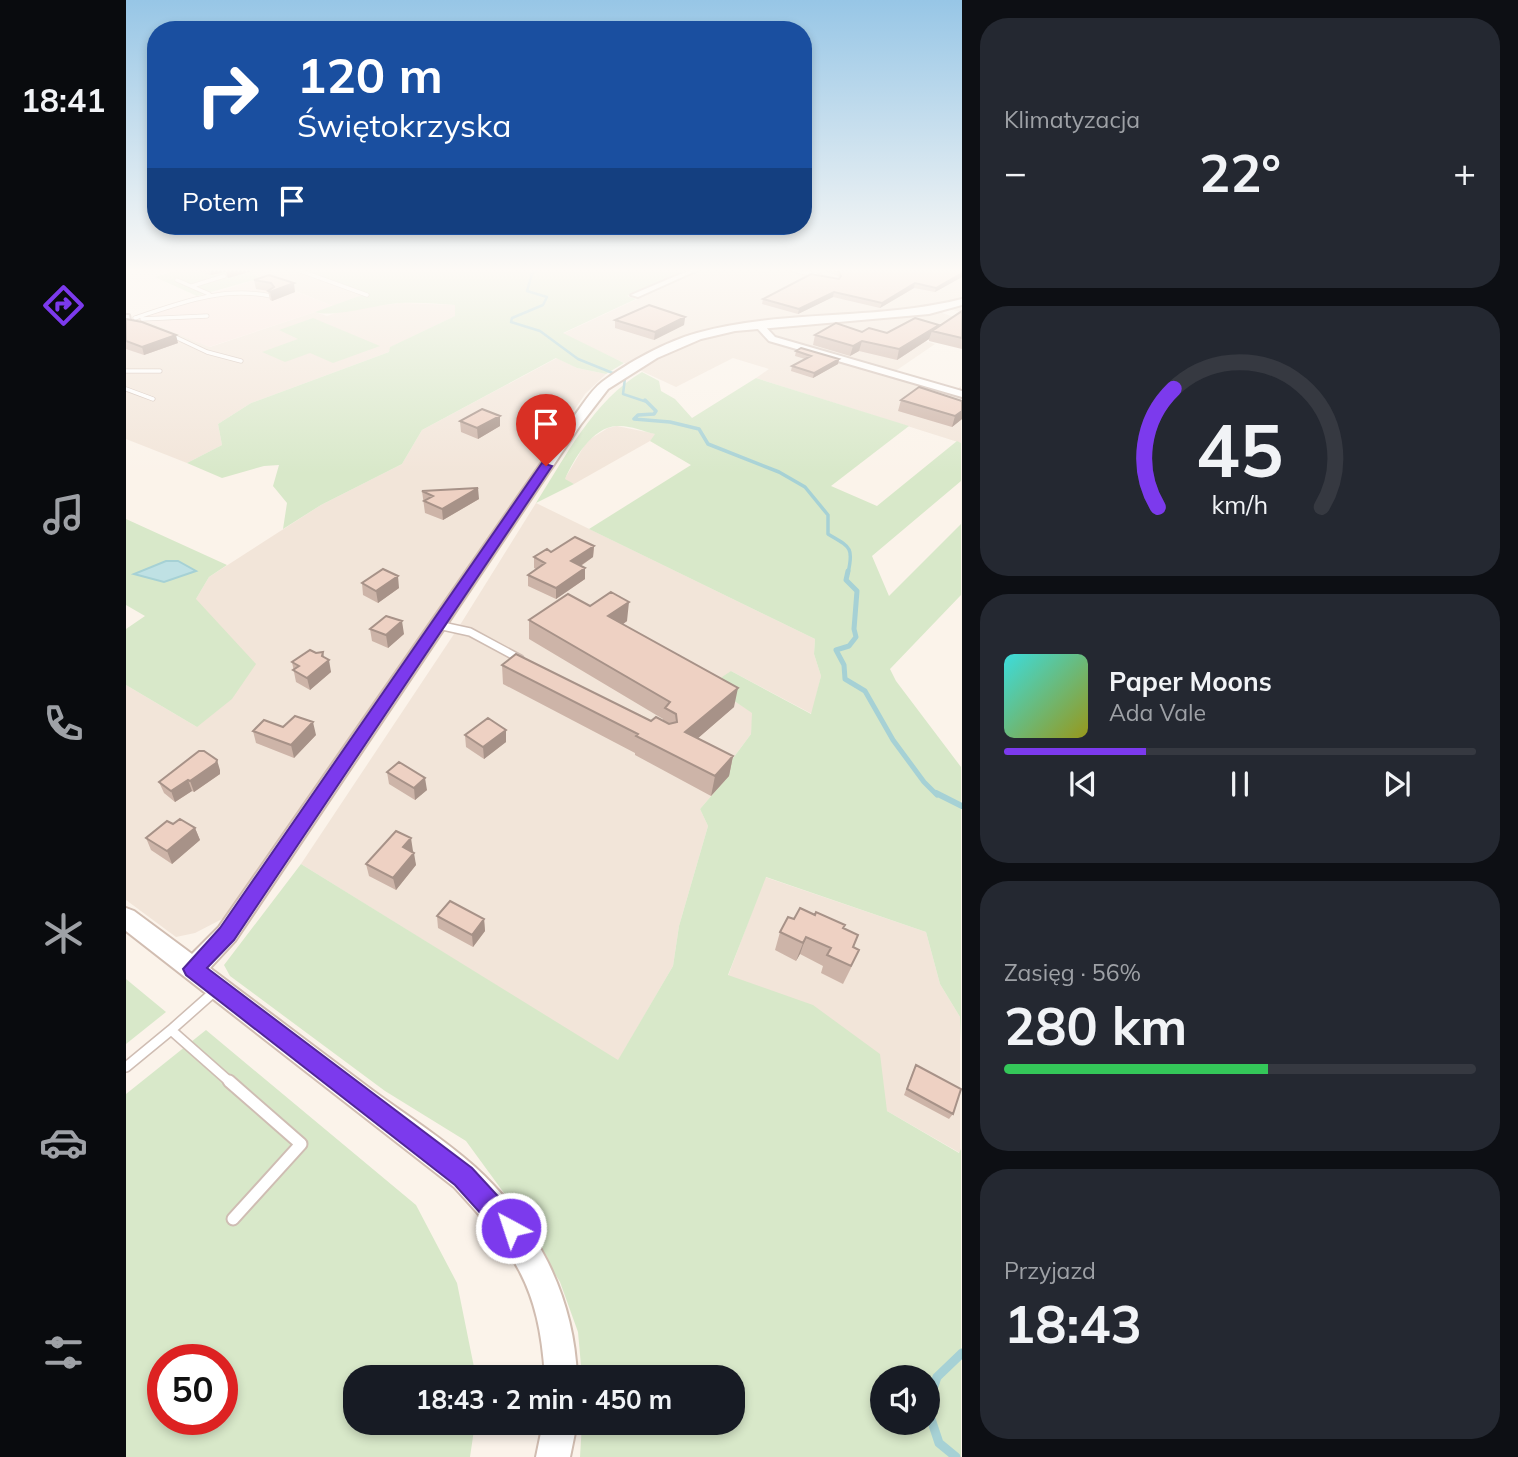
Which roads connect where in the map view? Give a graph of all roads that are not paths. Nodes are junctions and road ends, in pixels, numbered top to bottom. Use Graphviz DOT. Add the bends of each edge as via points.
graph roads {
  1 [pos="176,338"];
  2 [pos="694,338"];
  3 [pos="771,338"];
  4 [pos="241,361"];
  5 [pos="160,370"];
  6 [pos="126,371"];
  7 [pos="126,389"];
  8 [pos="961,394"];
  9 [pos="153,399"];
  10 [pos="437,625"];
  11 [pos="528,663"];
  12 [pos="126,918"];
  13 [pos="193,969"];
  14 [pos="219,988"];
  15 [pos="171,1030"];
  16 [pos="126,1067"];
  17 [pos="233,1219"];
  18 [pos="560,1365"];
  19 [pos="558,1435"];
  20 [pos="553,1457"];
  1 -- 4 [label="lane"];
  2 -- 10 [label="street" via="621,375 599,392"];
  3 -- 8 [label="street"];
  5 -- 6 [label="lane"];
  7 -- 9 [label="lane"];
  10 -- 11 [label="lane" via="470,632"];
  10 -- 13 [label="street" via="227,934"];
  12 -- 13 [label="street"];
  13 -- 14 [label="street"];
  14 -- 15 [label="lane"];
  14 -- 18 [label="street" via="464,1177 498,1212 524,1246 555,1312"];
  15 -- 16 [label="lane"];
  15 -- 17 [label="lane" via="301,1144"];
  19 -- 20 [label="street"];
}
